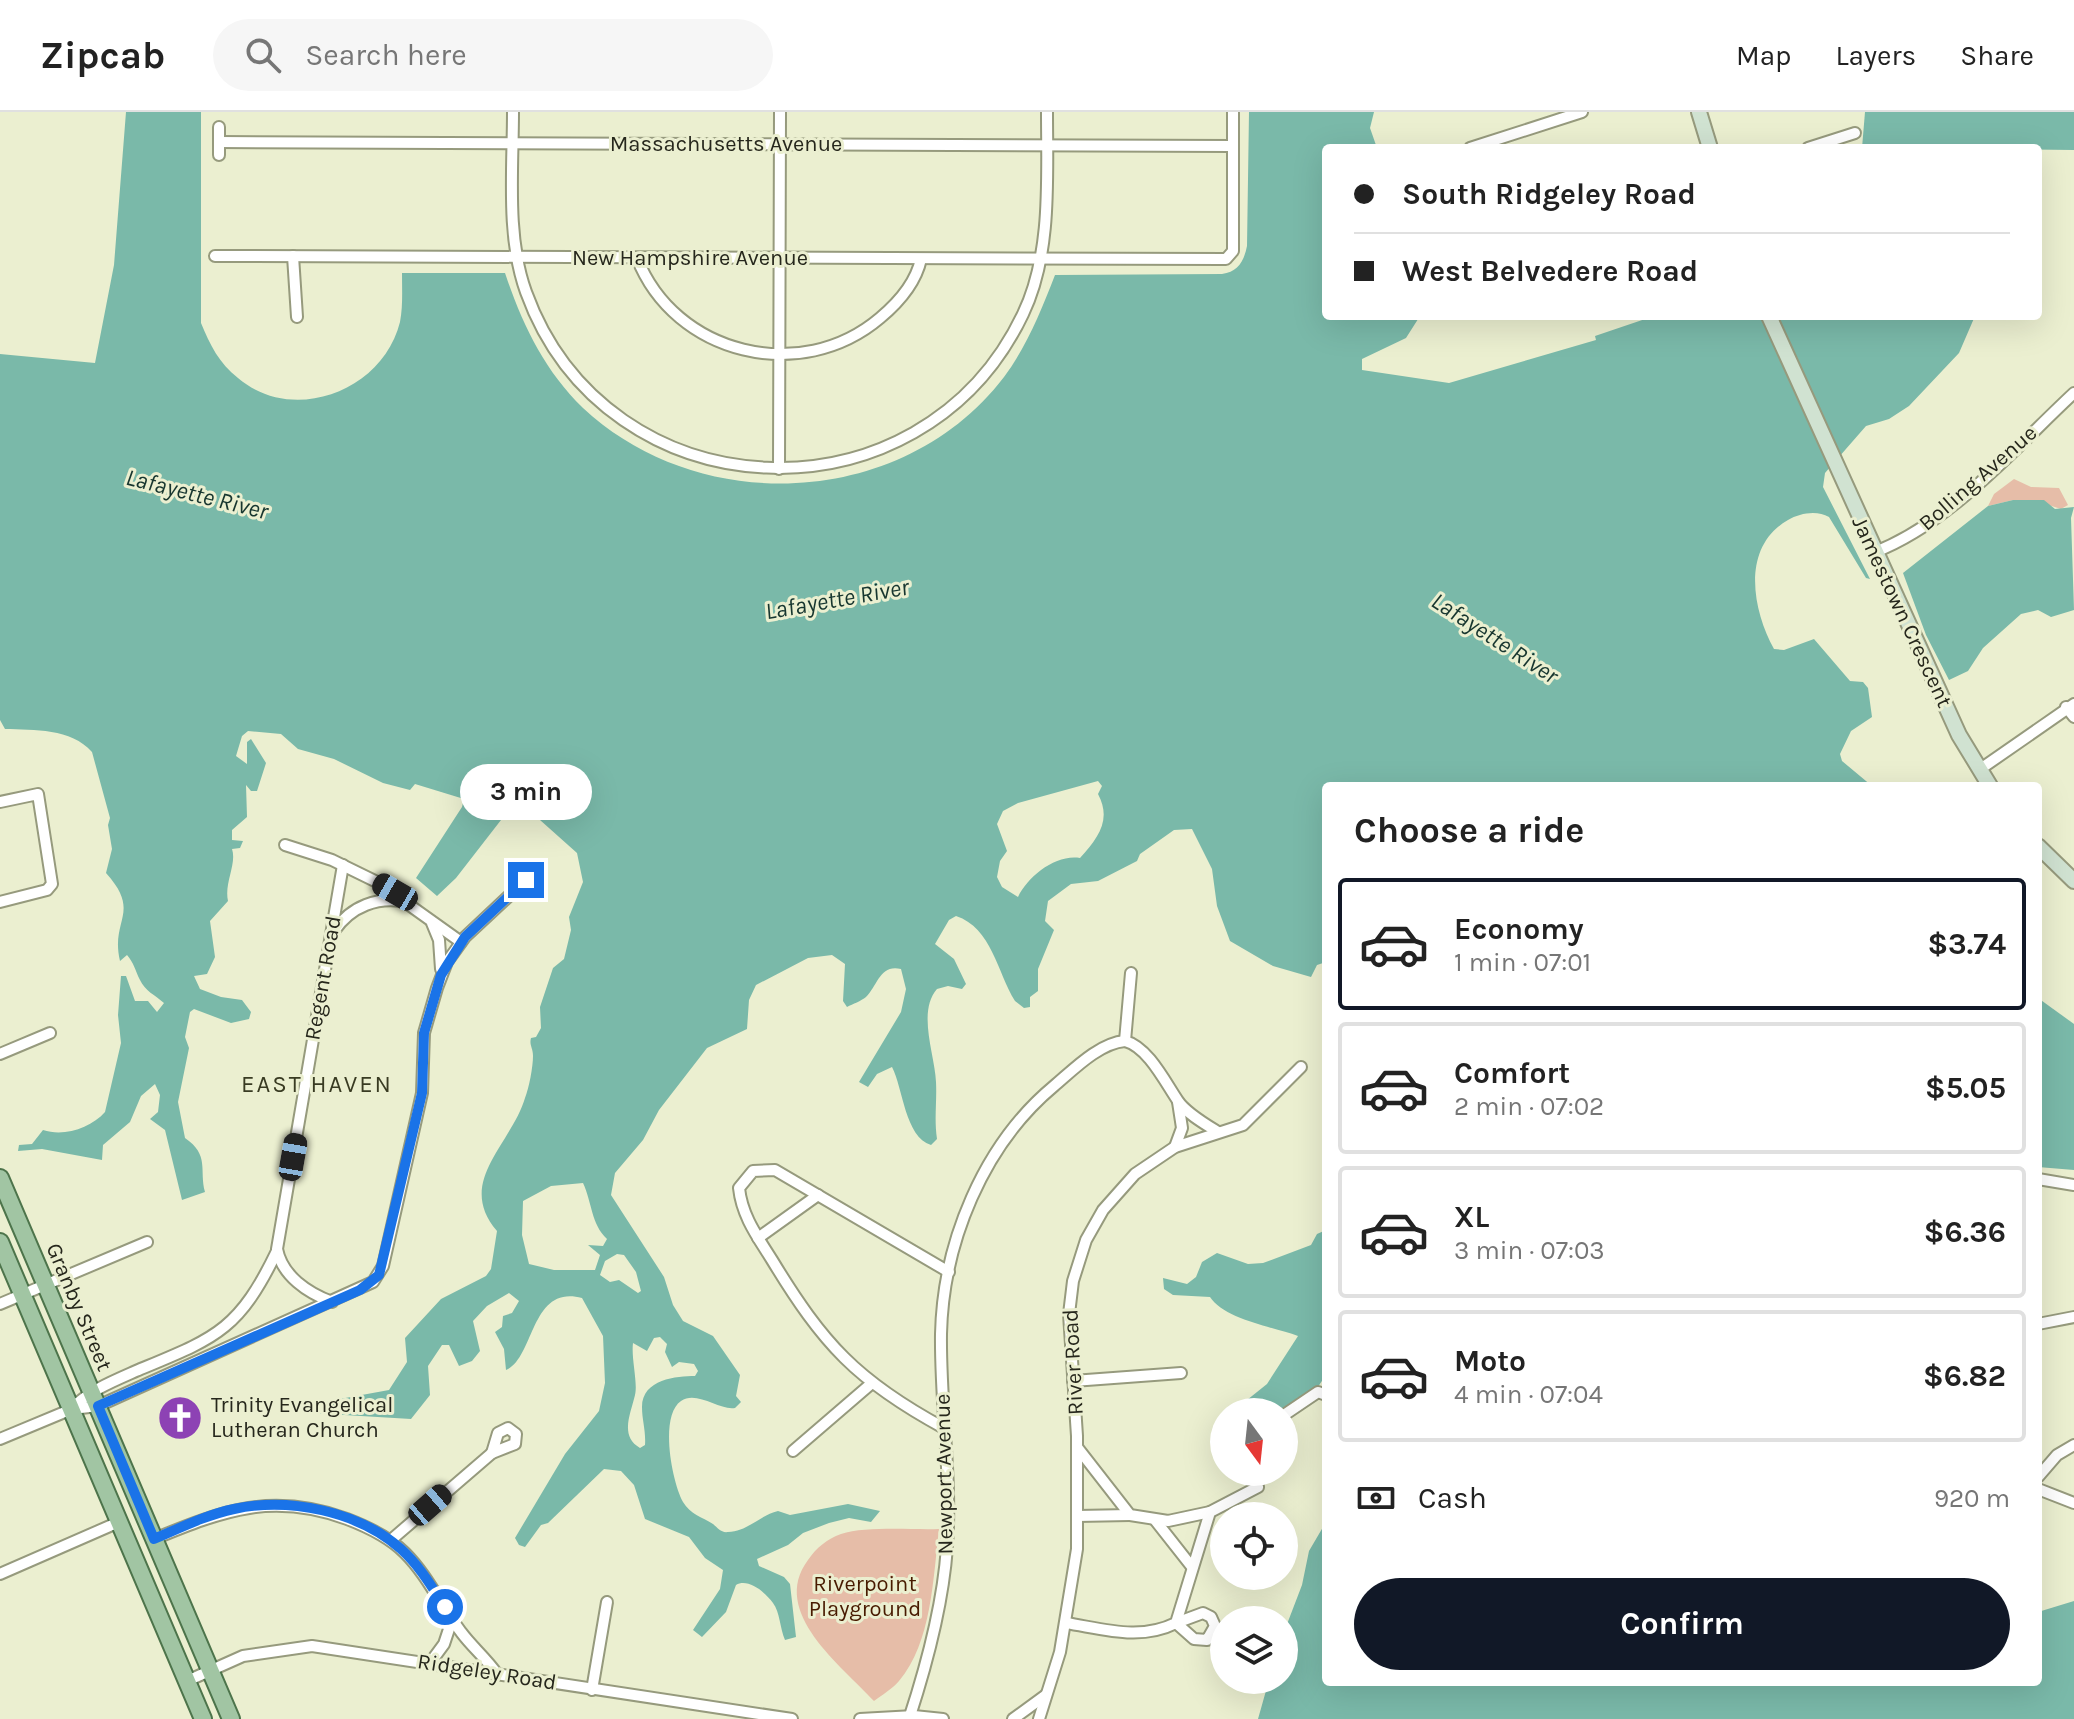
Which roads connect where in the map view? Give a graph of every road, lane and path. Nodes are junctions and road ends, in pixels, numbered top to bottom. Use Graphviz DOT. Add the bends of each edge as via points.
graph roads {
  1 [pos="513,112"];
  2 [pos="780,112"];
  3 [pos="1047,112"];
  4 [pos="1233,112"];
  5 [pos="1582,112"];
  6 [pos="1699,112"];
  7 [pos="219,127"];
  8 [pos="1855,133"];
  9 [pos="219,142"];
  10 [pos="513,143"];
  11 [pos="1482,144"];
  12 [pos="1709,144"];
  13 [pos="1821,144"];
  14 [pos="780,145"];
  15 [pos="1047,145"];
  16 [pos="1233,146"];
  17 [pos="219,155"];
  18 [pos="215,256"];
  19 [pos="293,256"];
  20 [pos="516,257"];
  21 [pos="637,258"];
  22 [pos="780,258"];
  23 [pos="921,259"];
  24 [pos="1041,260"];
  25 [pos="297,317"];
  26 [pos="1771,320"];
  27 [pos="779,355"];
  28 [pos="2074,393"];
  29 [pos="779,469"];
  30 [pos="1875,552"];
  31 [pos="2070,706"];
  32 [pos="2074,717"];
  33 [pos="1979,770"];
  34 [pos="1987,782"];
  35 [pos="0,802"];
  36 [pos="285,845"];
  37 [pos="2042,850"];
  38 [pos="343,865"];
  39 [pos="526,880"];
  40 [pos="2074,881"];
  41 [pos="0,902"];
  42 [pos="409,902"];
  43 [pos="431,920"];
  44 [pos="332,935"];
  45 [pos="461,942"];
  46 [pos="1131,973"];
  47 [pos="441,975"];
  48 [pos="50,1033"];
  49 [pos="1125,1041"];
  50 [pos="0,1054"];
  51 [pos="1301,1067"];
  52 [pos="1178,1102"];
  53 [pos="1218,1132"];
  54 [pos="1175,1147"];
  55 [pos="0,1178"];
  56 [pos="2042,1180"];
  57 [pos="2074,1185"];
  58 [pos="818,1195"];
  59 [pos="758,1238"];
  60 [pos="0,1242"];
  61 [pos="147,1242"];
  62 [pos="277,1249"];
  63 [pos="949,1272"];
  64 [pos="46,1285"];
  65 [pos="22,1294"];
  66 [pos="332,1302"];
  67 [pos="0,1304"];
  68 [pos="2074,1317"];
  69 [pos="2042,1323"];
  70 [pos="226,1327"];
  71 [pos="241,1341"];
  72 [pos="1181,1373"];
  73 [pos="1073,1381"];
  74 [pos="872,1383"];
  75 [pos="91,1390"];
  76 [pos="1322,1392"];
  77 [pos="98,1406"];
  78 [pos="1298,1406"];
  79 [pos="72,1409"];
  80 [pos="944,1428"];
  81 [pos="0,1439"];
  82 [pos="2074,1445"];
  83 [pos="1077,1447"];
  84 [pos="793,1451"];
  85 [pos="492,1453"];
  86 [pos="2042,1472"];
  87 [pos="1258,1486"];
  88 [pos="2042,1491"];
  89 [pos="1229,1502"];
  90 [pos="2074,1503"];
  91 [pos="1210,1512"];
  92 [pos="1130,1515"];
  93 [pos="1077,1516"];
  94 [pos="1155,1520"];
  95 [pos="123,1530"];
  96 [pos="151,1533"];
  97 [pos="391,1540"];
  98 [pos="1192,1567"];
  99 [pos="0,1574"];
  100 [pos="607,1602"];
  101 [pos="452,1620"];
  102 [pos="1066,1623"];
  103 [pos="430,1663"];
  104 [pos="210,1670"];
  105 [pos="497,1674"];
  106 [pos="187,1681"];
  107 [pos="592,1690"];
  108 [pos="1047,1694"];
  109 [pos="203,1717"];
  110 [pos="909,1718"];
  111 [pos="231,1719"];
  112 [pos="792,1719"];
  113 [pos="860,1719"];
  114 [pos="943,1719"];
  115 [pos="1013,1719"];
  116 [pos="1039,1719"];
  1 -- 10 [label="street"];
  2 -- 14 [label="street"];
  3 -- 15 [label="street"];
  4 -- 16 [label="street"];
  5 -- 11 [label="street"];
  6 -- 12 [label="main road"];
  7 -- 9 [label="street"];
  8 -- 13 [label="street"];
  9 -- 10 [label="street, Massachusetts Avenue"];
  9 -- 17 [label="street"];
  10 -- 14 [label="street, Massachusetts Avenue"];
  10 -- 20 [label="street"];
  14 -- 15 [label="street, Massachusetts Avenue"];
  14 -- 22 [label="street"];
  15 -- 16 [label="street, Massachusetts Avenue"];
  15 -- 24 [label="street"];
  16 -- 24 [label="street, New Hampshire Avenue" via="1230,255"];
  18 -- 19 [label="street, New Hampshire Avenue"];
  19 -- 20 [label="street, New Hampshire Avenue"];
  19 -- 25 [label="street"];
  20 -- 21 [label="street, New Hampshire Avenue"];
  20 -- 29 [label="street" via="526,294 549,340 579,379 620,417 659,441 705,459"];
  21 -- 22 [label="street, New Hampshire Avenue"];
  21 -- 27 [label="street" via="659,299 692,328 732,347"];
  22 -- 23 [label="street, New Hampshire Avenue"];
  22 -- 27 [label="street"];
  23 -- 24 [label="street, New Hampshire Avenue"];
  23 -- 27 [label="street" via="902,295 863,330 823,349"];
  24 -- 29 [label="street" via="1011,336 978,383 944,414 859,458"];
  26 -- 30 [label="main road, Jamestown Crescent"];
  27 -- 29 [label="street"];
  28 -- 30 [label="street, Bolling Avenue" via="1936,519 1907,540"];
  30 -- 33 [label="main road, Jamestown Crescent"];
  31 -- 32 [label="street"];
  31 -- 33 [label="street"];
  33 -- 34 [label="main road, Jamestown Crescent"];
  35 -- 41 [label="street" via="38,794 52,884 47,890"];
  36 -- 38 [label="street"];
  37 -- 40 [label="main road"];
  38 -- 42 [label="street"];
  38 -- 44 [label="street, Regent Road"];
  39 -- 45 [label="street"];
  42 -- 43 [label="street"];
  42 -- 44 [label="street" via="384,900 359,907"];
  43 -- 45 [label="street"];
  43 -- 47 [label="street" via="439,940"];
  44 -- 62 [label="street, Regent Road"];
  45 -- 47 [label="street"];
  46 -- 49 [label="street"];
  47 -- 66 [label="street" via="424,1033 422,1093 383,1266 367,1287"];
  48 -- 50 [label="street"];
  49 -- 52 [label="street" via="1169,1084"];
  49 -- 63 [label="street, Newport Avenue" via="1079,1064 1033,1104 1003,1142 978,1185"];
  51 -- 53 [label="street, River Road" via="1251,1119"];
  52 -- 53 [label="street"];
  52 -- 54 [label="street" via="1182,1128"];
  53 -- 54 [label="street, River Road"];
  54 -- 73 [label="street, River Road" via="1122,1186 1086,1240 1070,1299"];
  55 -- 64 [label="main road, Granby Street"];
  56 -- 57 [label="street"];
  58 -- 59 [label="street"];
  58 -- 59 [label="street" via="775,1170 753,1171 739,1188 743,1212"];
  58 -- 63 [label="street"];
  59 -- 74 [label="street" via="820,1334"];
  60 -- 65 [label="main road"];
  61 -- 64 [label="street"];
  62 -- 66 [label="street" via="290,1275"];
  62 -- 70 [label="street, Regent Road" via="254,1298"];
  63 -- 80 [label="street, Newport Avenue" via="941,1337"];
  64 -- 65 [label="street"];
  64 -- 75 [label="main road, Granby Street"];
  65 -- 67 [label="street"];
  65 -- 79 [label="main road"];
  66 -- 71 [label="street"];
  68 -- 69 [label="street"];
  70 -- 71 [label="street"];
  70 -- 75 [label="street, Regent Road"];
  71 -- 77 [label="street"];
  72 -- 73 [label="street"];
  73 -- 83 [label="street, River Road"];
  74 -- 80 [label="street"];
  74 -- 84 [label="street"];
  75 -- 77 [label="main road, Granby Street"];
  75 -- 79 [label="street"];
  76 -- 78 [label="street"];
  77 -- 79 [label="street"];
  77 -- 96 [label="main road, Granby Street"];
  79 -- 81 [label="street"];
  79 -- 95 [label="main road"];
  80 -- 110 [label="street, Newport Avenue" via="944,1578"];
  82 -- 86 [label="street"];
  83 -- 92 [label="street"];
  83 -- 93 [label="street, River Road"];
  85 -- 97 [label="street"];
  87 -- 89 [label="street"];
  88 -- 90 [label="street"];
  91 -- 94 [label="street"];
  91 -- 98 [label="street"];
  92 -- 93 [label="street"];
  92 -- 94 [label="street"];
  93 -- 102 [label="street, River Road"];
  94 -- 98 [label="street"];
  95 -- 96 [label="main road"];
  95 -- 99 [label="street"];
  95 -- 106 [label="main road"];
  96 -- 97 [label="street" via="273,1504 333,1514"];
  96 -- 104 [label="main road, Granby Street"];
  97 -- 101 [label="street" via="429,1581"];
  98 -- 102 [label="street" via="1176,1623 1159,1632 1134,1634"];
  100 -- 107 [label="street"];
  101 -- 103 [label="street"];
  101 -- 105 [label="street"];
  102 -- 108 [label="street, River Road"];
  103 -- 104 [label="street, Ridgeley Road" via="312,1646 252,1654"];
  103 -- 105 [label="street, Ridgeley Road"];
  104 -- 106 [label="street, Ridgeley Road"];
  104 -- 111 [label="main road, Granby Street"];
  105 -- 107 [label="street, Ridgeley Road"];
  106 -- 109 [label="main road"];
  107 -- 112 [label="street, Ridgeley Road"];
  108 -- 115 [label="street"];
  108 -- 116 [label="street, River Road"];
  110 -- 113 [label="street"];
  110 -- 114 [label="street"];
}
